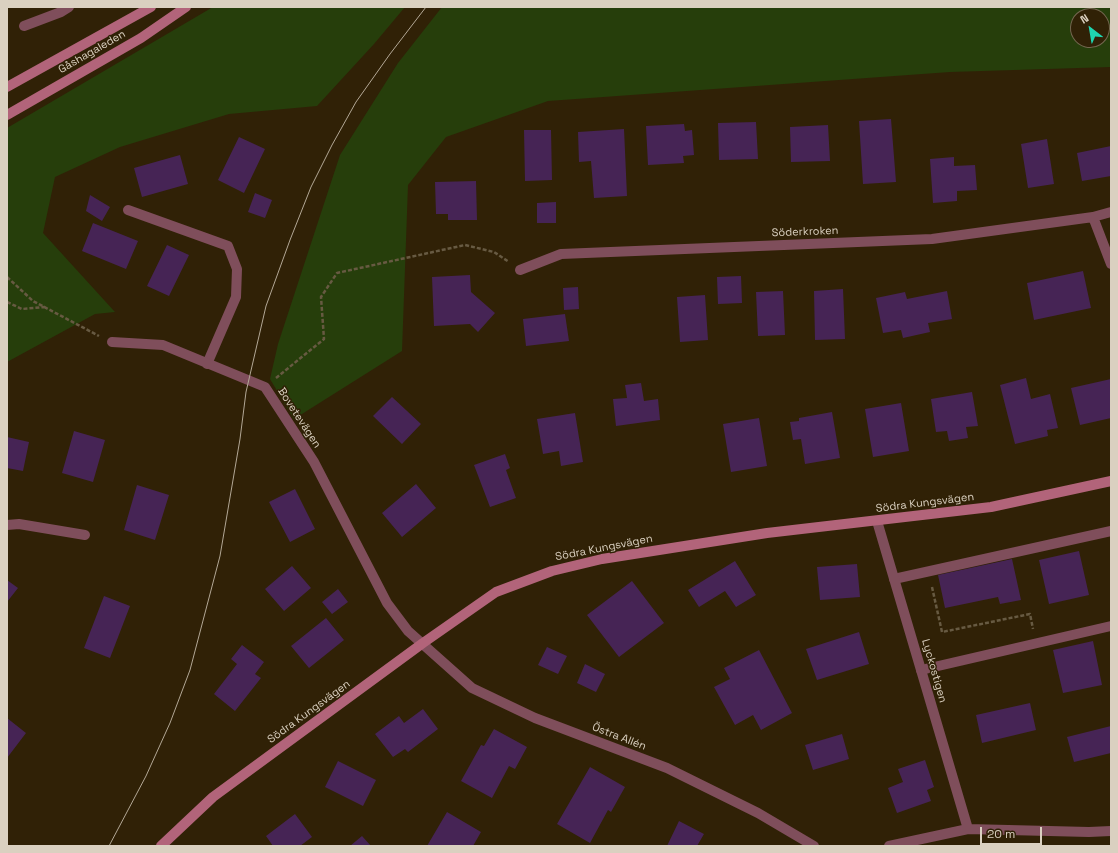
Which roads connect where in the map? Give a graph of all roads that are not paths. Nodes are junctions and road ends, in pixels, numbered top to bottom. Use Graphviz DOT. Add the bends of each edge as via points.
graph roads {
  1 [pos="69,7"];
  2 [pos="151,7"];
  3 [pos="186,7"];
  4 [pos="24,26"];
  5 [pos="7,87"];
  6 [pos="7,115"];
  7 [pos="128,210"];
  8 [pos="1111,212"];
  9 [pos="1093,217"];
  10 [pos="1111,264"];
  11 [pos="520,270"];
  12 [pos="112,342"];
  13 [pos="207,364"];
  14 [pos="1111,481"];
  15 [pos="877,521"];
  16 [pos="7,525"];
  17 [pos="1111,531"];
  18 [pos="85,535"];
  19 [pos="894,578"];
  20 [pos="1111,626"];
  21 [pos="422,643"];
  22 [pos="921,670"];
  23 [pos="968,828"];
  24 [pos="1111,831"];
  25 [pos="161,846"];
  26 [pos="814,846"];
  27 [pos="889,846"];
  1 -- 4 [label="street"];
  2 -- 5 [label="street, Gåshagaleden"];
  3 -- 6 [label="street, Gåshagaleden" via="141,38"];
  7 -- 13 [label="street" via="228,246 237,269 236,296"];
  8 -- 9 [label="street, Söderkroken"];
  9 -- 10 [label="street"];
  9 -- 11 [label="street, Söderkroken" via="932,239 561,254"];
  12 -- 13 [label="street, Bovetevägen" via="163,346"];
  13 -- 21 [label="street, Bovetevägen" via="265,387 314,462 387,603 408,631"];
  14 -- 15 [label="street, Södra Kungsvägen" via="991,507"];
  15 -- 19 [label="street, Lyckostigen"];
  15 -- 21 [label="street, Södra Kungsvägen" via="759,534 602,559 552,571 496,592"];
  16 -- 18 [label="street" via="19,524"];
  17 -- 19 [label="street"];
  19 -- 22 [label="street, Lyckostigen"];
  20 -- 22 [label="street"];
  21 -- 25 [label="street, Södra Kungsvägen" via="213,797"];
  21 -- 26 [label="street, Östra Allén" via="472,688 535,718 667,768 758,813"];
  22 -- 23 [label="street, Lyckostigen"];
  23 -- 24 [label="street"];
  23 -- 27 [label="street"];
}
